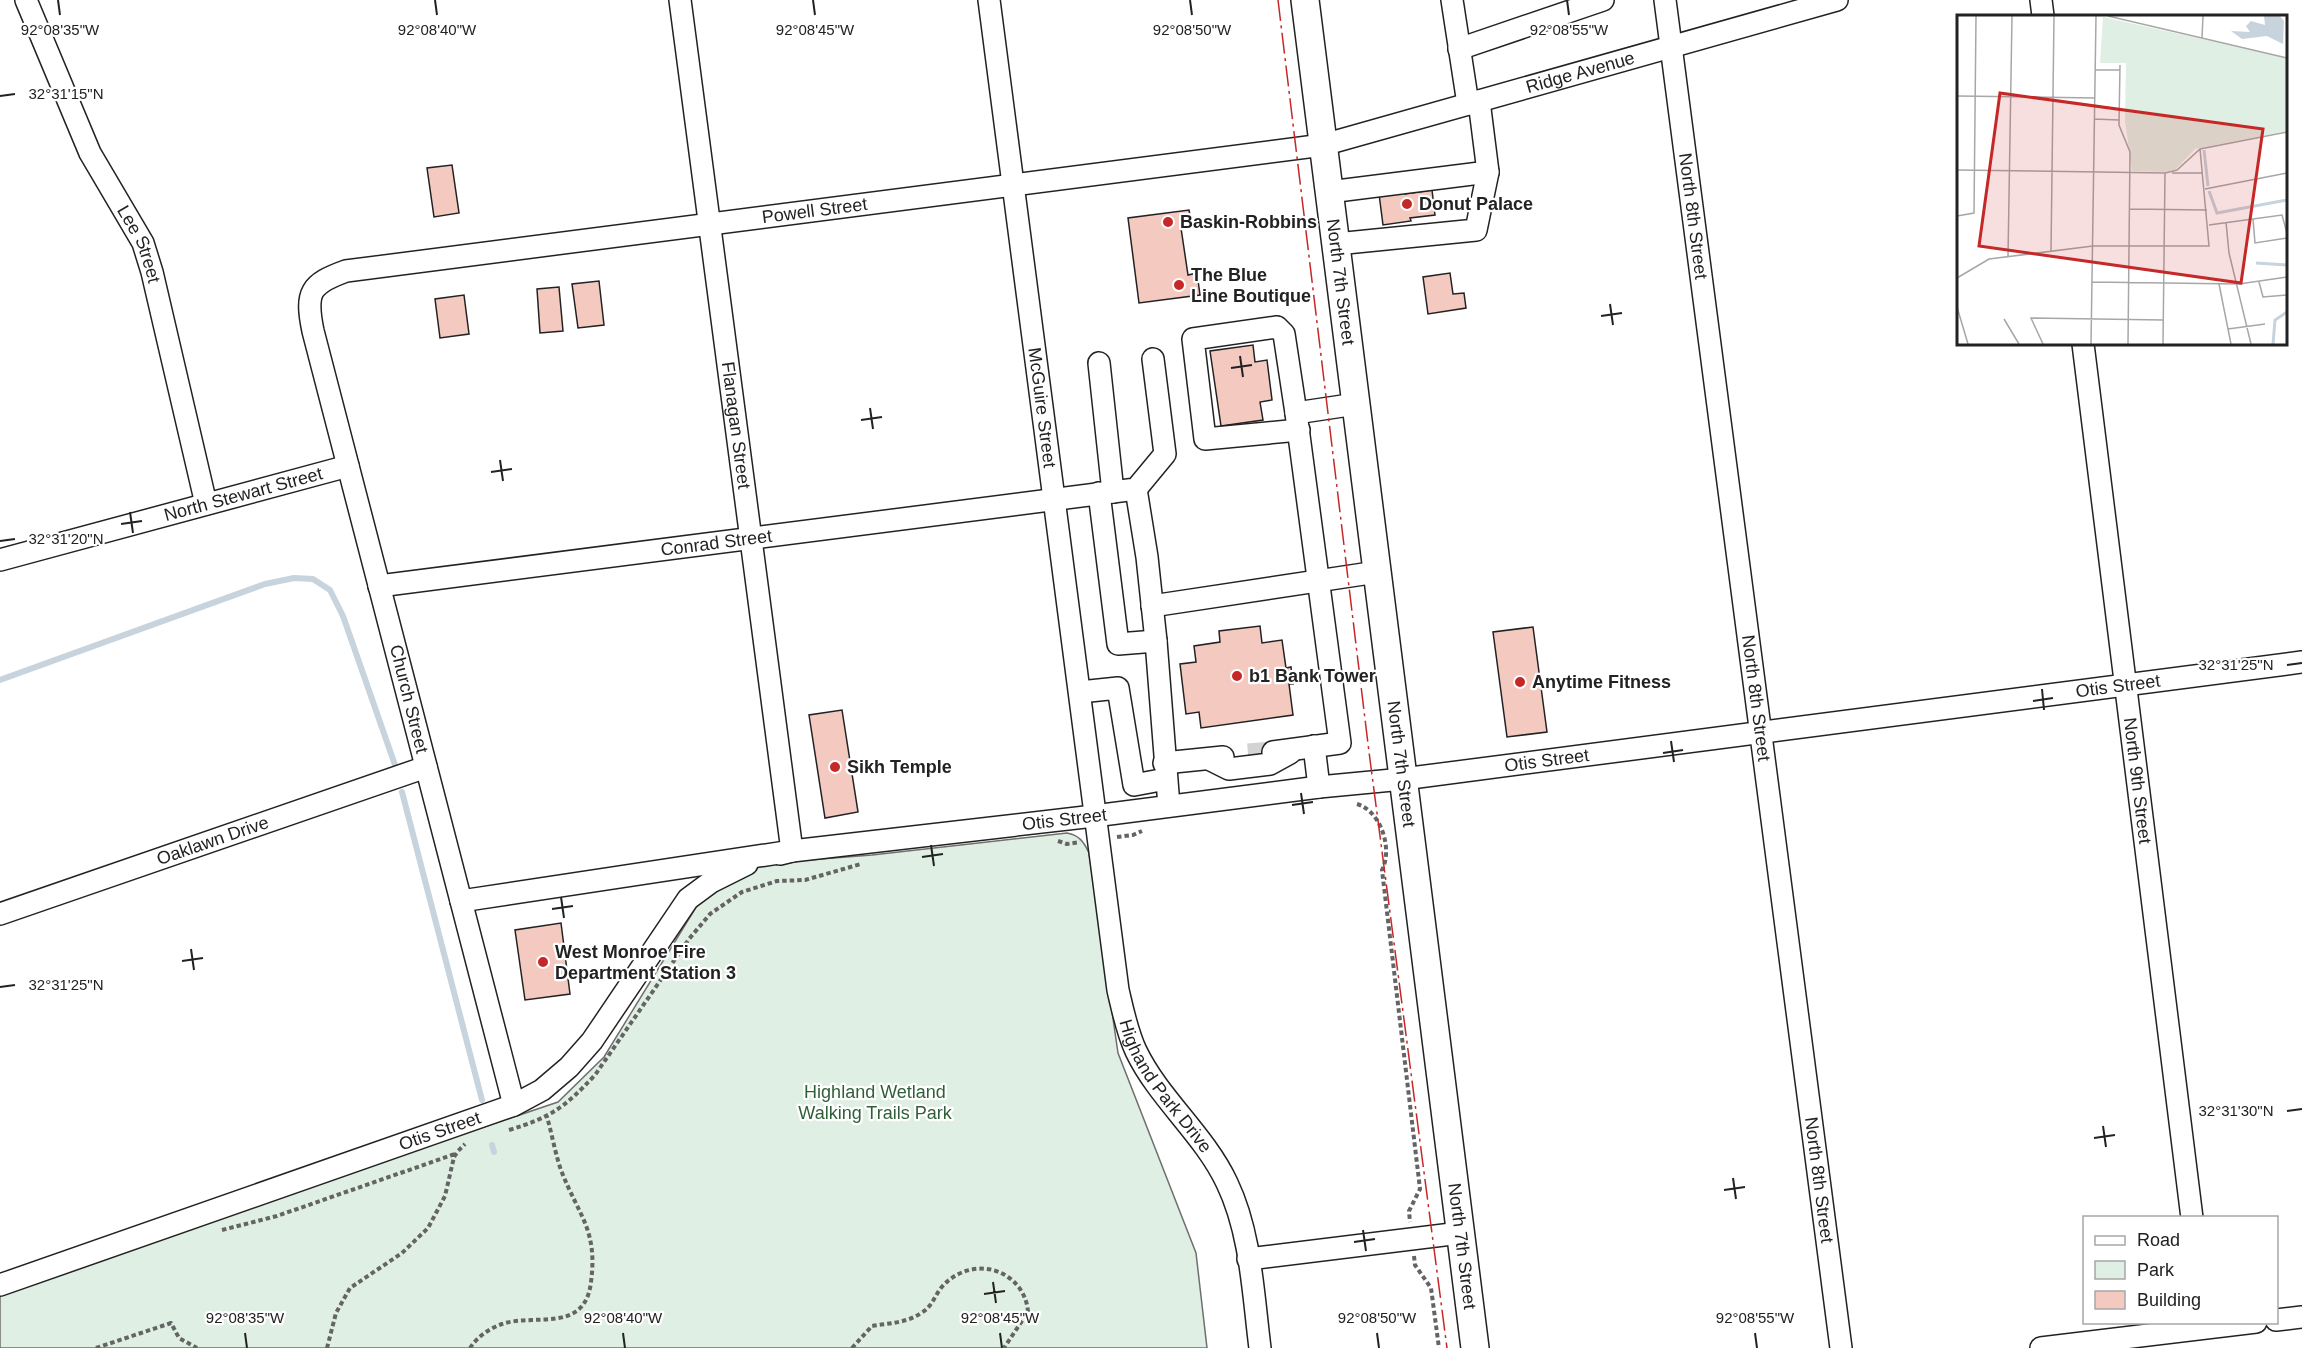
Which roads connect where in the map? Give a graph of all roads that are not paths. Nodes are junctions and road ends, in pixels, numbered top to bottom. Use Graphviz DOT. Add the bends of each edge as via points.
graph roads {
  1 [pos="26,0"];
  2 [pos="680,0"];
  3 [pos="989,0"];
  4 [pos="1305,0"];
  5 [pos="1452,0"];
  6 [pos="1603,0"];
  7 [pos="1665,0"];
  8 [pos="1838,0"];
  9 [pos="2041,0"];
  10 [pos="2043,15"];
  11 [pos="1670,47"];
  12 [pos="1460,49"];
  13 [pos="1474,102"];
  14 [pos="1323,145"];
  15 [pos="1488,172"];
  16 [pos="1013,185"];
  17 [pos="1329,192"];
  18 [pos="710,224"];
  19 [pos="1336,244"];
  20 [pos="312,292"];
  21 [pos="2083,345"];
  22 [pos="1153,359"];
  23 [pos="1099,363"];
  24 [pos="1356,404"];
  25 [pos="1298,422"];
  26 [pos="348,466"];
  27 [pos="1136,489"];
  28 [pos="1106,493"];
  29 [pos="1055,498"];
  30 [pos="206,504"];
  31 [pos="752,537"];
  32 [pos="0,560"];
  33 [pos="1377,572"];
  34 [pos="1318,581"];
  35 [pos="379,586"];
  36 [pos="1152,606"];
  37 [pos="1156,641"];
  38 [pos="2302,662"];
  39 [pos="2126,685"];
  40 [pos="1080,692"];
  41 [pos="1760,732"];
  42 [pos="1305,748"];
  43 [pos="1273,752"];
  44 [pos="1248,754"];
  45 [pos="1209,759"];
  46 [pos="426,767"];
  47 [pos="1165,771"];
  48 [pos="1403,778"];
  49 [pos="1319,786"];
  50 [pos="1169,806"];
  51 [pos="1094,816"];
  52 [pos="792,851"];
  53 [pos="461,901"];
  54 [pos="0,914"];
  55 [pos="514,1106"];
  56 [pos="2192,1216"];
  57 [pos="1461,1233"];
  58 [pos="1248,1259"];
  59 [pos="0,1285"];
  60 [pos="2302,1317"];
  61 [pos="2278,1320"];
  62 [pos="2251,1324"];
  63 [pos="2206,1333"];
  64 [pos="1260,1348"];
  65 [pos="1475,1348"];
  66 [pos="1841,1348"];
  67 [pos="2041,1348"];
  1 -- 30 [label="street, Lee Street" via="90,153 143,243"];
  2 -- 18 [label="street, Flanagan Street"];
  3 -- 16 [label="street, McGuire Street"];
  4 -- 14 [label="main road, North 7th Street"];
  5 -- 12 [label="street"];
  6 -- 12 [label="street"];
  7 -- 11 [label="street, North 8th Street"];
  8 -- 11 [label="street, Ridge Avenue"];
  9 -- 10 [label="street"];
  11 -- 13 [label="street, Ridge Avenue"];
  11 -- 41 [label="street, North 8th Street"];
  12 -- 13 [label="street"];
  13 -- 14 [label="street, Ridge Avenue"];
  13 -- 15 [label="street"];
  14 -- 16 [label="street, Powell Street"];
  14 -- 17 [label="main road, North 7th Street"];
  15 -- 17 [label="street"];
  15 -- 19 [label="street" via="1476,230"];
  16 -- 18 [label="street, Powell Street"];
  16 -- 29 [label="street, McGuire Street"];
  17 -- 19 [label="main road, North 7th Street"];
  18 -- 20 [label="street, Powell Street" via="346,271 324,279"];
  18 -- 31 [label="street, Flanagan Street"];
  19 -- 24 [label="main road, North 7th Street"];
  20 -- 26 [label="street, Church Street" via="309,310"];
  21 -- 39 [label="street, North 9th Street"];
  22 -- 27 [label="street" via="1165,454"];
  23 -- 28 [label="street"];
  24 -- 25 [label="street"];
  24 -- 33 [label="main road, North 7th Street"];
  25 -- 25 [label="street" via="1284,334 1277,327 1193,339 1205,439"];
  25 -- 34 [label="street"];
  26 -- 30 [label="street, North Stewart Street"];
  26 -- 35 [label="street, Church Street"];
  27 -- 28 [label="street, Conrad Street"];
  27 -- 36 [label="street"];
  28 -- 29 [label="street, Conrad Street"];
  28 -- 37 [label="street" via="1118,644"];
  29 -- 31 [label="street, Conrad Street"];
  29 -- 40 [label="street, McGuire Street"];
  30 -- 32 [label="street, North Stewart Street"];
  31 -- 35 [label="street, Conrad Street"];
  31 -- 52 [label="street, Flanagan Street"];
  33 -- 34 [label="street"];
  33 -- 48 [label="main road, North 7th Street"];
  34 -- 36 [label="street"];
  34 -- 42 [label="street" via="1340,743"];
  35 -- 46 [label="street, Church Street"];
  36 -- 37 [label="street"];
  37 -- 47 [label="street"];
  38 -- 39 [label="street, Otis Street"];
  39 -- 41 [label="street, Otis Street"];
  39 -- 56 [label="street, North 9th Street"];
  40 -- 47 [label="street" via="1118,688 1134,785"];
  40 -- 51 [label="street, McGuire Street"];
  41 -- 48 [label="street, Otis Street"];
  41 -- 66 [label="street, North 8th Street"];
  42 -- 43 [label="street"];
  42 -- 45 [label="street" via="1270,764 1229,769"];
  42 -- 49 [label="street"];
  44 -- 45 [label="street"];
  45 -- 47 [label="street"];
  46 -- 53 [label="street, Church Street"];
  46 -- 54 [label="street, Oaklawn Drive"];
  47 -- 50 [label="street"];
  48 -- 49 [label="street, Otis Street"];
  48 -- 57 [label="main road, North 7th Street"];
  49 -- 50 [label="street, Otis Street"];
  50 -- 51 [label="street, Otis Street"];
  51 -- 52 [label="street, Otis Street"];
  51 -- 58 [label="street, Highand Park Drive" via="1118,990 1130,1036 1149,1074 1223,1175 1239,1214"];
  52 -- 53 [label="street, Otis Street"];
  52 -- 55 [label="street, Otis Street" via="744,865 687,899 592,1041 542,1090"];
  53 -- 55 [label="street, Church Street"];
  55 -- 59 [label="street, Otis Street"];
  57 -- 58 [label="street"];
  57 -- 65 [label="main road, North 7th Street"];
  58 -- 64 [label="street, Highand Park Drive"];
  60 -- 61 [label="street"];
  62 -- 63 [label="street"];
  63 -- 67 [label="street"];
}
